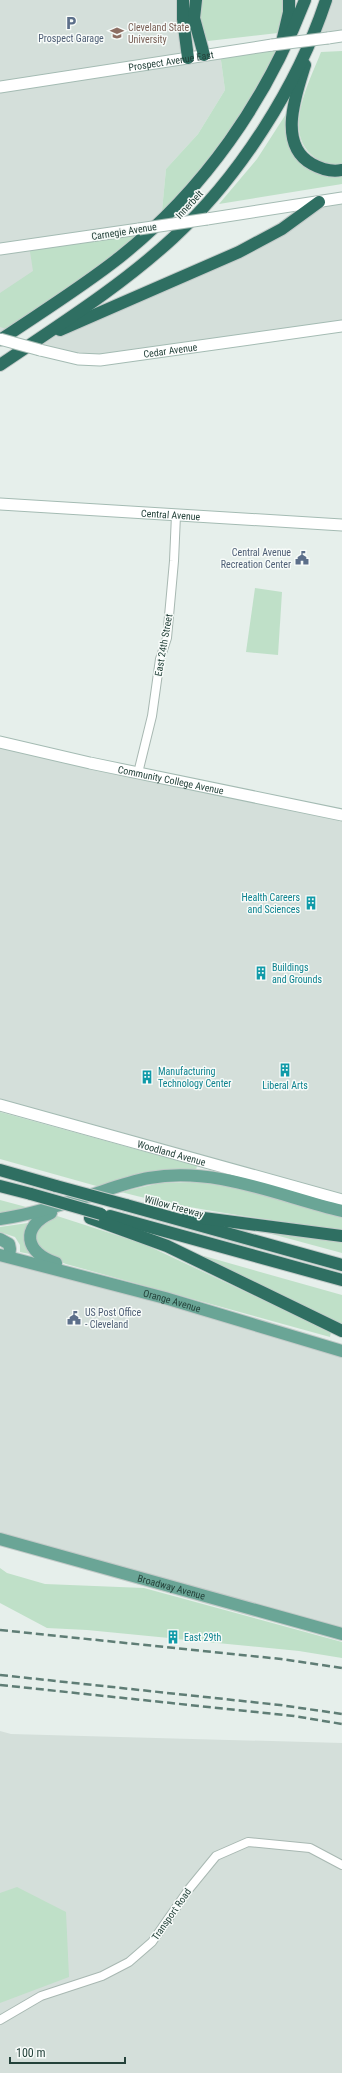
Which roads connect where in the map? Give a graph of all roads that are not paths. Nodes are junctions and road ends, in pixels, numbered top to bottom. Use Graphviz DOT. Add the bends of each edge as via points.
graph roads {
  1 [pos="184,0"];
  2 [pos="196,0"];
  3 [pos="289,0"];
  4 [pos="305,0"];
  5 [pos="326,0"];
  6 [pos="318,25"];
  7 [pos="342,36"];
  8 [pos="204,55"];
  9 [pos="188,58"];
  10 [pos="276,65"];
  11 [pos="0,87"];
  12 [pos="342,170"];
  13 [pos="342,198"];
  14 [pos="319,202"];
  15 [pos="0,249"];
  16 [pos="342,326"];
  17 [pos="0,339"];
  18 [pos="39,345"];
  19 [pos="0,365"];
  20 [pos="0,504"];
  21 [pos="176,516"];
  22 [pos="342,525"];
  23 [pos="0,742"];
  24 [pos="138,773"];
  25 [pos="342,815"];
  26 [pos="0,1105"];
  27 [pos="0,1170"];
  28 [pos="0,1186"];
  29 [pos="0,1192"];
  30 [pos="26,1196"];
  31 [pos="86,1197"];
  32 [pos="342,1200"];
  33 [pos="149,1212"];
  34 [pos="342,1212"];
  35 [pos="96,1216"];
  36 [pos="0,1219"];
  37 [pos="342,1236"];
  38 [pos="0,1239"];
  39 [pos="4,1256"];
  40 [pos="342,1265"];
  41 [pos="342,1280"];
  42 [pos="166,1298"];
  43 [pos="342,1331"];
  44 [pos="342,1350"];
  45 [pos="0,1539"];
  46 [pos="342,1634"];
  47 [pos="342,1865"];
  48 [pos="0,2020"];
  1 -- 9 [label="highway" via="183,19"];
  2 -- 8 [label="highway" via="194,18"];
  3 -- 10 [label="highway" via="289,12"];
  4 -- 10 [label="highway, Innerbelt"];
  5 -- 6 [label="highway, Innerbelt"];
  6 -- 12 [label="highway" via="295,96 292,132 302,154 310,162 327,170"];
  6 -- 18 [label="highway, Innerbelt" via="265,126 234,172 215,194 175,237"];
  7 -- 8 [label="street, Prospect Avenue East, bridge"];
  8 -- 9 [label="street, Prospect Avenue East"];
  9 -- 11 [label="street, Prospect Avenue East"];
  10 -- 17 [label="highway, Innerbelt" via="234,137 181,202 118,258"];
  13 -- 14 [label="street, Carnegie Avenue"];
  14 -- 15 [label="street, Carnegie Avenue, bridge"];
  14 -- 18 [label="highway" via="282,229 240,252"];
  16 -- 18 [label="street, Cedar Avenue" via="100,360 78,359"];
  17 -- 18 [label="street, Cedar Avenue, bridge"];
  18 -- 19 [label="highway, Innerbelt"];
  20 -- 21 [label="street, Central Avenue"];
  21 -- 22 [label="street, Central Avenue"];
  21 -- 24 [label="street, East 24th Street" via="167,638 160,659 152,716"];
  23 -- 24 [label="street, Community College Avenue"];
  24 -- 25 [label="street, Community College Avenue"];
  26 -- 32 [label="street, Woodland Avenue"];
  27 -- 33 [label="highway, Willow Freeway, bridge"];
  28 -- 30 [label="highway"];
  29 -- 30 [label="highway"];
  30 -- 35 [label="highway"];
  31 -- 34 [label="main road" via="122,1184 149,1178 190,1175 233,1181"];
  31 -- 36 [label="main road"];
  31 -- 42 [label="main road" via="35,1222 31,1238 36,1252 53,1262 127,1283"];
  33 -- 37 [label="highway"];
  33 -- 40 [label="highway, Willow Freeway"];
  35 -- 41 [label="highway"];
  35 -- 43 [label="highway" via="167,1246"];
  38 -- 39 [label="main road" via="9,1244 10,1249"];
  39 -- 42 [label="main road, Orange Avenue"];
  42 -- 44 [label="main road, Orange Avenue"];
  45 -- 46 [label="main road, Broadway Avenue"];
  47 -- 48 [label="street, Transport Road" via="310,1848 248,1842 216,1856 152,1942 129,1962 102,1976 41,1996"];
}
